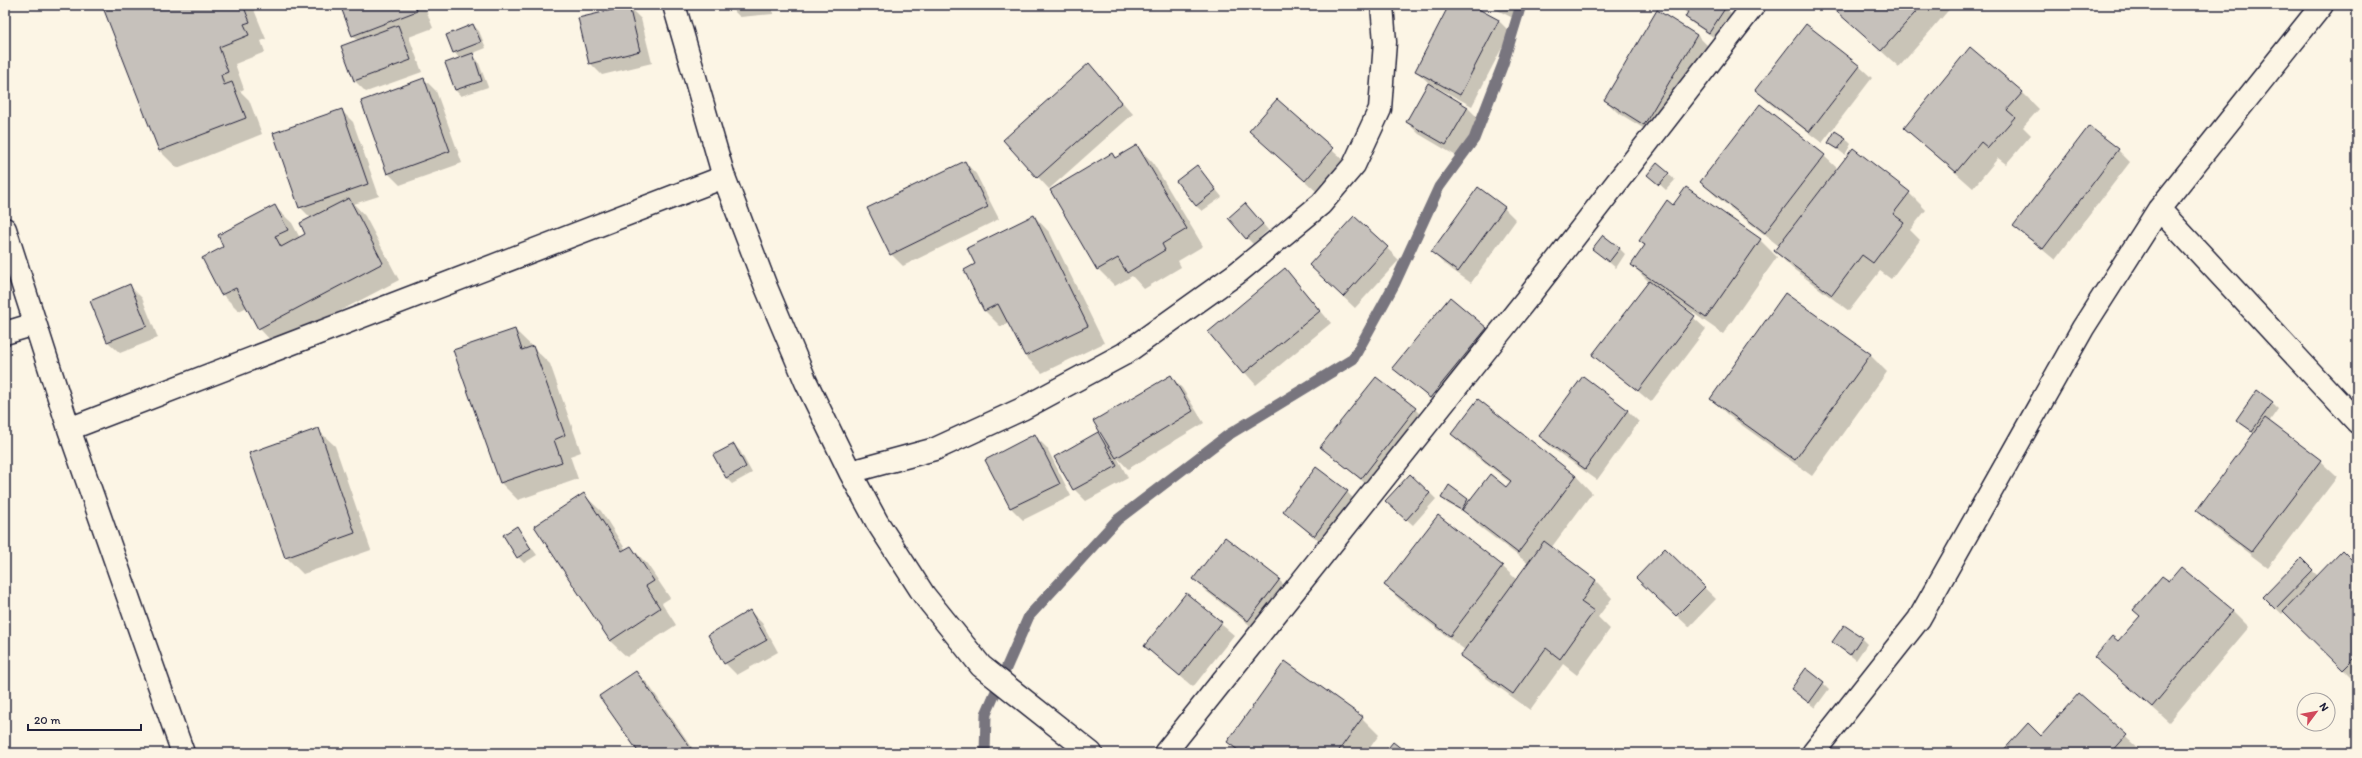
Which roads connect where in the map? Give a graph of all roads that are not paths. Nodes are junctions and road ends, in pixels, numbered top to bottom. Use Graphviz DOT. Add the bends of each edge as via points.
graph roads {
  1 [pos="674,5"];
  2 [pos="1382,5"];
  3 [pos="1754,5"];
  4 [pos="2322,5"];
  5 [pos="724,177"];
  6 [pos="2159,208"];
  7 [pos="5,229"];
  8 [pos="35,324"];
  9 [pos="5,333"];
  10 [pos="2357,422"];
  11 [pos="69,429"];
  12 [pos="850,472"];
  13 [pos="183,753"];
  14 [pos="1091,753"];
  15 [pos="1165,753"];
  16 [pos="1813,753"];
  1 -- 5 [label="street"];
  2 -- 12 [label="street" via="1385,42 1380,109 1354,165 1321,204 1236,274 1124,354 1022,409 935,449"];
  3 -- 15 [label="street" via="1529,296"];
  4 -- 6 [label="street"];
  5 -- 11 [label="street"];
  5 -- 12 [label="street" via="806,382"];
  6 -- 10 [label="street"];
  6 -- 16 [label="street" via="2083,328 1918,619"];
  7 -- 8 [label="street"];
  8 -- 9 [label="street"];
  8 -- 11 [label="street"];
  11 -- 13 [label="street"];
  12 -- 14 [label="street" via="877,522 924,595 981,666"];
}
